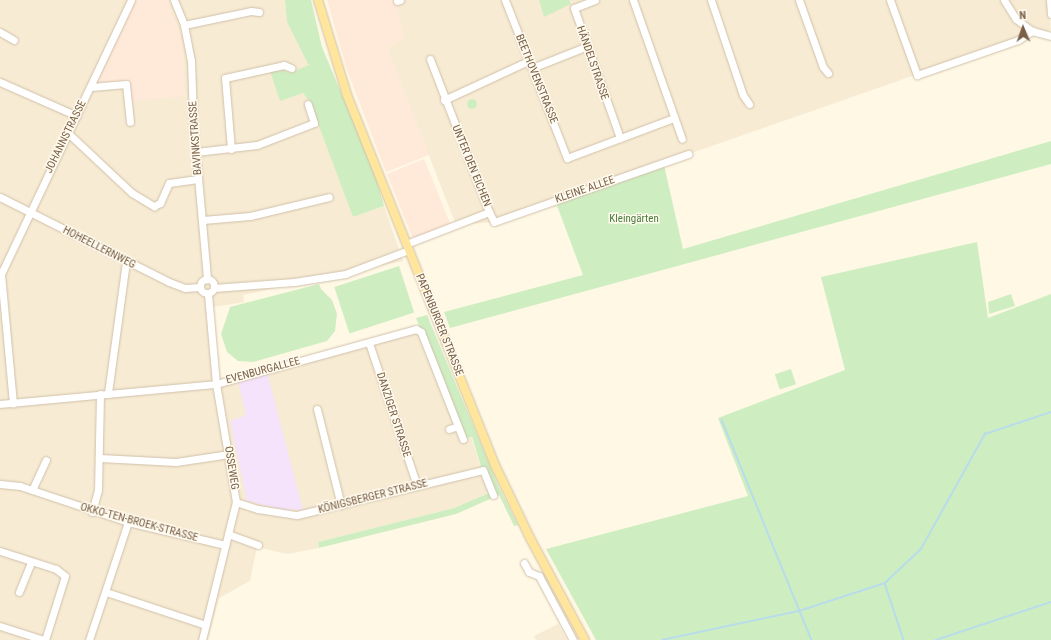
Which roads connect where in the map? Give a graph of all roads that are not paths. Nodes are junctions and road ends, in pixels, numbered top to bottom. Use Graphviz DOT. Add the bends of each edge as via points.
graph roads {
  1 [pos="131,0"];
  2 [pos="174,0"];
  3 [pos="318,0"];
  4 [pos="505,0"];
  5 [pos="594,0"];
  6 [pos="633,0"];
  7 [pos="711,0"];
  8 [pos="799,0"];
  9 [pos="890,0"];
  10 [pos="1004,0"];
  11 [pos="1050,0"];
  12 [pos="259,12"];
  13 [pos="1051,14"];
  14 [pos="184,25"];
  15 [pos="1032,31"];
  16 [pos="0,32"];
  17 [pos="1051,36"];
  18 [pos="14,40"];
  19 [pos="585,47"];
  20 [pos="430,59"];
  21 [pos="528,61"];
  22 [pos="291,68"];
  23 [pos="532,68"];
  24 [pos="828,73"];
  25 [pos="0,82"];
  26 [pos="91,87"];
  27 [pos="444,100"];
  28 [pos="308,104"];
  29 [pos="749,104"];
  30 [pos="77,116"];
  31 [pos="674,118"];
  32 [pos="130,122"];
  33 [pos="68,133"];
  34 [pos="620,138"];
  35 [pos="682,139"];
  36 [pos="231,149"];
  37 [pos="196,152"];
  38 [pos="688,154"];
  39 [pos="198,179"];
  40 [pos="0,197"];
  41 [pos="328,197"];
  42 [pos="489,212"];
  43 [pos="29,213"];
  44 [pos="203,220"];
  45 [pos="408,247"];
  46 [pos="126,262"];
  47 [pos="0,274"];
  48 [pos="206,279"];
  49 [pos="200,287"];
  50 [pos="214,288"];
  51 [pos="208,294"];
  52 [pos="370,343"];
  53 [pos="216,384"];
  54 [pos="104,393"];
  55 [pos="13,403"];
  56 [pos="0,404"];
  57 [pos="317,409"];
  58 [pos="458,426"];
  59 [pos="449,429"];
  60 [pos="463,440"];
  61 [pos="229,454"];
  62 [pos="100,458"];
  63 [pos="46,460"];
  64 [pos="0,484"];
  65 [pos="417,486"];
  66 [pos="32,490"];
  67 [pos="493,495"];
  68 [pos="236,502"];
  69 [pos="342,505"];
  70 [pos="92,512"];
  71 [pos="128,522"];
  72 [pos="228,534"];
  73 [pos="225,545"];
  74 [pos="258,545"];
  75 [pos="0,551"];
  76 [pos="31,562"];
  77 [pos="524,563"];
  78 [pos="19,592"];
  79 [pos="106,592"];
  80 [pos="206,625"];
  81 [pos="0,626"];
  82 [pos="44,640"];
  83 [pos="89,640"];
  84 [pos="202,640"];
  85 [pos="573,640"];
  86 [pos="584,640"];
  1 -- 26 [label="street, JOHANNSTRASSE"];
  2 -- 14 [label="street, BAVINKSTRASSE"];
  3 -- 45 [label="main road, PAPENBURGER STRASSE" via="343,84"];
  4 -- 21 [label="street, BEETHOVENSTRASSE"];
  5 -- 19 [label="street, HÄNDELSTRASSE" via="574,8"];
  6 -- 31 [label="street"];
  7 -- 29 [label="street" via="743,95"];
  8 -- 24 [label="street" via="823,67"];
  9 -- 15 [label="street" via="917,75 1018,40"];
  10 -- 15 [label="street" via="1014,15"];
  11 -- 13 [label="street"];
  12 -- 14 [label="street" via="251,11"];
  14 -- 37 [label="street, BAVINKSTRASSE" via="191,60"];
  15 -- 17 [label="street"];
  16 -- 18 [label="street"];
  19 -- 23 [label="street"];
  19 -- 34 [label="street, HÄNDELSTRASSE"];
  20 -- 27 [label="street, UNTER DEN EICHEN"];
  21 -- 23 [label="street, BEETHOVENSTRASSE"];
  21 -- 27 [label="street"];
  22 -- 36 [label="street" via="284,65 225,78"];
  23 -- 34 [label="street, BEETHOVENSTRASSE" via="567,158"];
  25 -- 30 [label="street"];
  26 -- 30 [label="street, JOHANNSTRASSE"];
  26 -- 32 [label="street" via="126,84"];
  27 -- 42 [label="street, UNTER DEN EICHEN"];
  28 -- 36 [label="street" via="314,123 257,145"];
  30 -- 33 [label="street, JOHANNSTRASSE"];
  31 -- 34 [label="street"];
  31 -- 35 [label="street"];
  33 -- 39 [label="street" via="132,193 154,206 160,203 169,183"];
  33 -- 43 [label="street, JOHANNSTRASSE"];
  36 -- 37 [label="street"];
  37 -- 39 [label="street, BAVINKSTRASSE"];
  38 -- 42 [label="street, KLEINE ALLEE" via="494,222"];
  39 -- 44 [label="street, BAVINKSTRASSE"];
  40 -- 43 [label="street, HOHEELLERNWEG"];
  41 -- 44 [label="street" via="250,216"];
  42 -- 45 [label="street, UNTER DEN EICHEN"];
  43 -- 46 [label="street, HOHEELLERNWEG"];
  43 -- 47 [label="street, JOHANNSTRASSE"];
  44 -- 48 [label="street, BAVINKSTRASSE"];
  45 -- 50 [label="street" via="345,274 294,282"];
  45 -- 86 [label="main road, PAPENBURGER STRASSE" via="495,465"];
  46 -- 49 [label="street, HOHEELLERNWEG" via="180,286"];
  46 -- 54 [label="street"];
  47 -- 55 [label="street"];
  48 -- 49 [label="street"];
  48 -- 50 [label="street" via="212,282"];
  49 -- 51 [label="street"];
  50 -- 51 [label="street"];
  51 -- 53 [label="street, OSSEWEG"];
  52 -- 53 [label="street, EVENBURGALLEE"];
  52 -- 58 [label="street, EVENBURGALLEE" via="414,330 420,331"];
  52 -- 65 [label="street, DANZIGER STRASSE"];
  53 -- 54 [label="street, EVENBURGALLEE"];
  53 -- 61 [label="street, OSSEWEG"];
  54 -- 55 [label="street, EVENBURGALLEE"];
  54 -- 62 [label="street"];
  55 -- 56 [label="street, EVENBURGALLEE"];
  57 -- 69 [label="street"];
  58 -- 59 [label="street"];
  58 -- 60 [label="street, EVENBURGALLEE"];
  61 -- 62 [label="street" via="176,462"];
  61 -- 68 [label="street, OSSEWEG"];
  62 -- 70 [label="street" via="98,490"];
  63 -- 66 [label="street"];
  64 -- 66 [label="street, OKKO-TEN-BROEK-STRASSE"];
  65 -- 67 [label="street, KÖNIGSBERGER STRASSE" via="483,470"];
  65 -- 69 [label="street, KÖNIGSBERGER STRASSE"];
  66 -- 70 [label="street, OKKO-TEN-BROEK-STRASSE"];
  68 -- 69 [label="street, KÖNIGSBERGER STRASSE" via="276,513 297,515"];
  68 -- 72 [label="street, OSSEWEG"];
  70 -- 71 [label="street, OKKO-TEN-BROEK-STRASSE"];
  71 -- 73 [label="street, OKKO-TEN-BROEK-STRASSE"];
  71 -- 79 [label="street"];
  72 -- 73 [label="street, OSSEWEG"];
  72 -- 74 [label="street"];
  73 -- 80 [label="street, OSSEWEG"];
  75 -- 76 [label="street"];
  76 -- 78 [label="street"];
  76 -- 82 [label="street" via="56,569 65,576"];
  77 -- 85 [label="street" via="529,572 539,576"];
  79 -- 80 [label="street"];
  79 -- 83 [label="street"];
  80 -- 84 [label="street, OSSEWEG"];
  81 -- 82 [label="street"];
}
